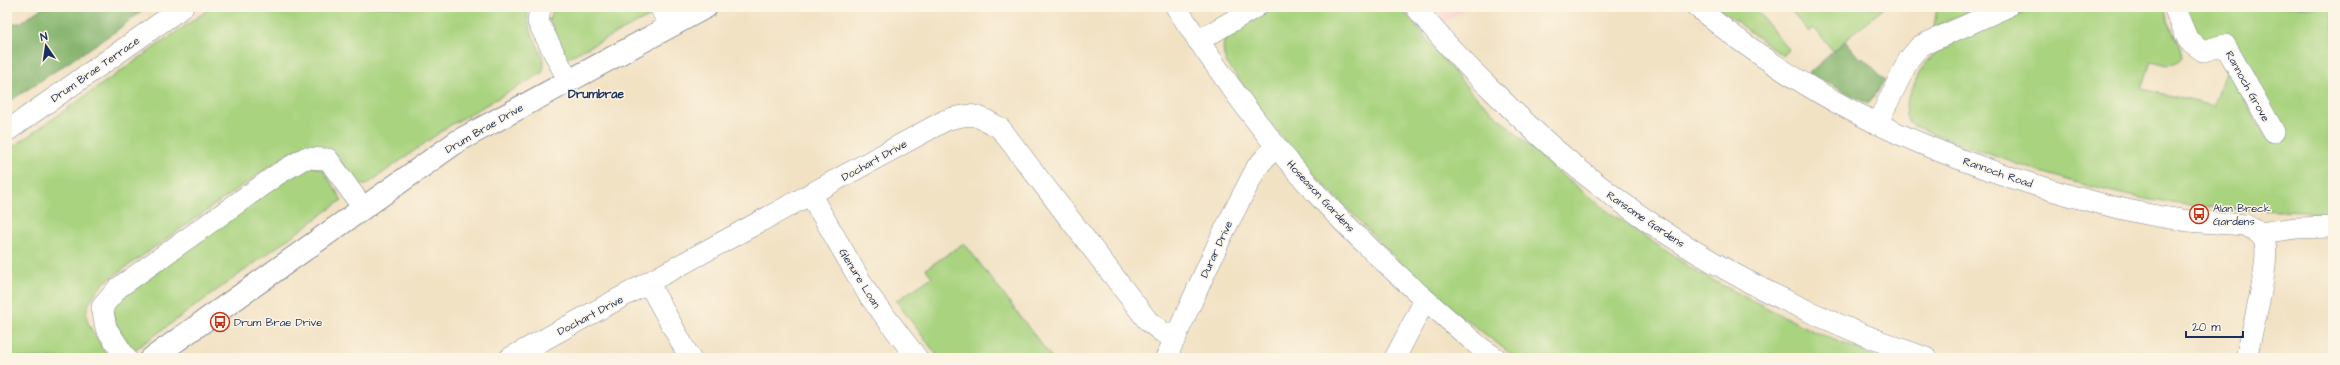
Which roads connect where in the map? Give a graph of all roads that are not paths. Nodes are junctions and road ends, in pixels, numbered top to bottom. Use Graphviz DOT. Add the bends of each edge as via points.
graph roads {
  1 [pos="183,7"];
  2 [pos="540,7"];
  3 [pos="660,7"];
  4 [pos="706,7"];
  5 [pos="1176,7"];
  6 [pos="1256,7"];
  7 [pos="1416,7"];
  8 [pos="1697,7"];
  9 [pos="2007,7"];
  10 [pos="2174,7"];
  11 [pos="670,26"];
  12 [pos="1198,41"];
  13 [pos="568,80"];
  14 [pos="1877,124"];
  15 [pos="7,130"];
  16 [pos="2274,132"];
  17 [pos="1276,146"];
  18 [pos="810,194"];
  19 [pos="362,208"];
  20 [pos="2333,227"];
  21 [pos="2260,233"];
  22 [pos="649,284"];
  23 [pos="1425,300"];
  24 [pos="1176,338"];
  25 [pos="126,358"];
  26 [pos="152,358"];
  27 [pos="510,358"];
  28 [pos="690,358"];
  29 [pos="917,358"];
  30 [pos="1166,358"];
  31 [pos="1395,358"];
  32 [pos="1496,358"];
  33 [pos="1926,358"];
  34 [pos="2246,358"];
  1 -- 15 [label="street, Drum Brae Terrace"];
  2 -- 13 [label="street" via="538,22"];
  3 -- 11 [label="street"];
  4 -- 11 [label="street, Drum Brae Drive"];
  5 -- 12 [label="street, Hoseason Gardens"];
  6 -- 12 [label="street"];
  7 -- 33 [label="street, Ransome Gardens" via="1466,65 1535,134 1614,199 1679,243 1780,299"];
  8 -- 14 [label="street, Rannoch Road" via="1775,67 1836,104"];
  9 -- 14 [label="street" via="1920,46 1909,59"];
  10 -- 16 [label="street, Rannoch Grove" via="2188,40 2193,44 2203,51 2225,45"];
  11 -- 13 [label="street, Drum Brae Drive"];
  12 -- 17 [label="street, Hoseason Gardens"];
  13 -- 19 [label="street, Drum Brae Drive" via="458,141"];
  14 -- 21 [label="street, Rannoch Road" via="1966,162 2082,199 2182,220 2245,225"];
  17 -- 23 [label="street, Hoseason Gardens" via="1321,198 1381,260"];
  17 -- 24 [label="street, Durar Drive" via="1254,174 1222,236"];
  18 -- 22 [label="street, Dochart Drive"];
  18 -- 24 [label="street, Dochart Drive" via="946,120 968,114 984,119 1000,128 1148,321 1162,332"];
  18 -- 29 [label="street, Glenure Loan" via="868,294"];
  19 -- 25 [label="street" via="328,159 305,158 278,174 118,288 102,307 106,328"];
  19 -- 26 [label="street, Drum Brae Drive"];
  20 -- 21 [label="street" via="2288,228"];
  21 -- 34 [label="street" via="2264,240 2267,259"];
  22 -- 27 [label="street, Dochart Drive"];
  22 -- 28 [label="street"];
  23 -- 31 [label="street"];
  23 -- 32 [label="street, Hoseason Gardens"];
  24 -- 30 [label="street, Durar Drive"];
}
